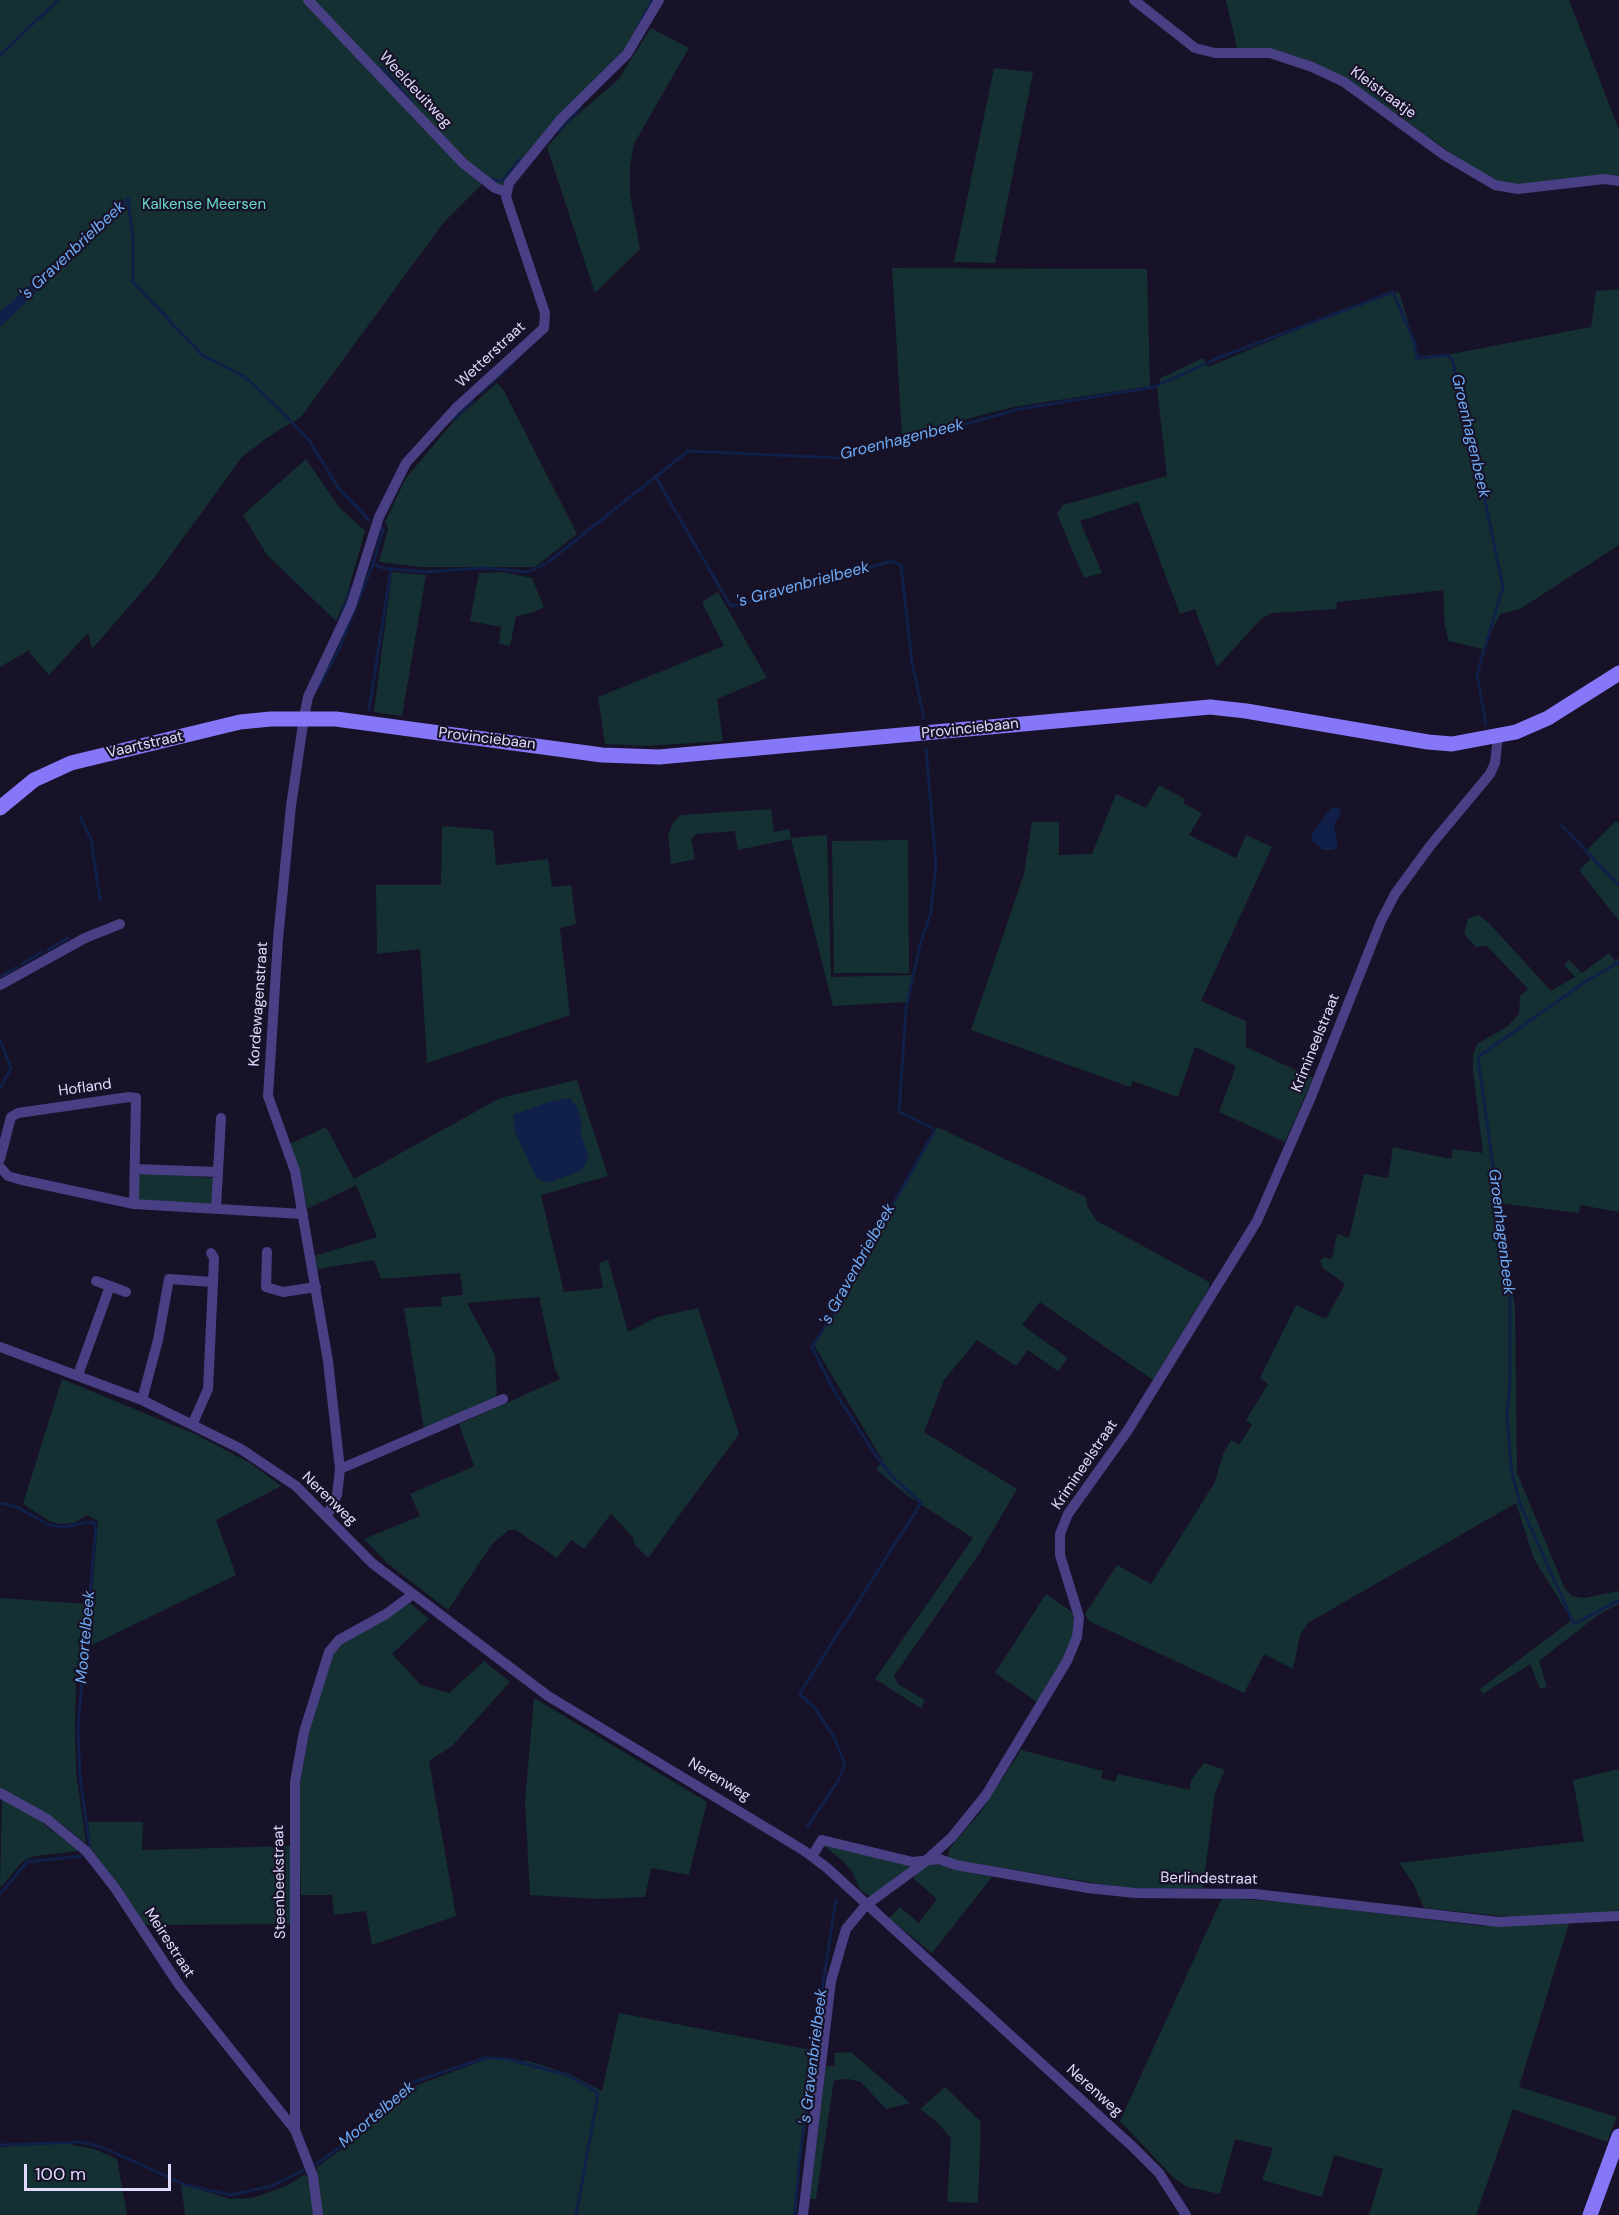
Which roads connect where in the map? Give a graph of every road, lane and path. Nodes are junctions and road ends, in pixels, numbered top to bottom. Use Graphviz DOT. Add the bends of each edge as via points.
graph roads {
  1 [pos="308,0"];
  2 [pos="659,0"];
  3 [pos="1134,0"];
  4 [pos="1619,181"];
  5 [pos="507,192"];
  6 [pos="1619,673"];
  7 [pos="304,717"];
  8 [pos="1498,737"];
  9 [pos="0,808"];
  10 [pos="120,924"];
  11 [pos="0,985"];
  12 [pos="221,1118"];
  13 [pos="0,1159"];
  14 [pos="0,1167"];
  15 [pos="135,1169"];
  16 [pos="218,1172"];
  17 [pos="134,1204"];
  18 [pos="216,1208"];
  19 [pos="303,1214"];
  20 [pos="267,1252"];
  21 [pos="211,1253"];
  22 [pos="96,1281"];
  23 [pos="213,1282"];
  24 [pos="110,1286"];
  25 [pos="316,1287"];
  26 [pos="126,1292"];
  27 [pos="0,1347"];
  28 [pos="78,1375"];
  29 [pos="142,1400"];
  30 [pos="504,1400"];
  31 [pos="193,1423"];
  32 [pos="340,1469"];
  33 [pos="327,1516"];
  34 [pos="412,1595"];
  35 [pos="0,1793"];
  36 [pos="812,1856"];
  37 [pos="928,1859"];
  38 [pos="866,1905"];
  39 [pos="1619,1916"];
  40 [pos="295,2130"];
  41 [pos="1619,2136"];
  42 [pos="318,2215"];
  43 [pos="803,2215"];
  44 [pos="1186,2215"];
  45 [pos="1590,2215"];
  1 -- 5 [label="street, Weeldeuitweg" via="463,163 495,188"];
  2 -- 5 [label="street" via="627,54 561,119 509,183"];
  3 -- 4 [label="street, Kleistraatje" via="1195,48 1215,54 1270,53 1344,82 1444,155 1495,185 1518,189 1604,179"];
  5 -- 7 [label="street, Wetterstraat" via="545,313 544,328 456,408 406,463 378,517 351,606 308,697"];
  6 -- 8 [label="main road, Provinciebaan" via="1548,718"];
  7 -- 8 [label="main road, Provinciebaan" via="628,757 709,754 1210,707 1428,742 1452,744"];
  7 -- 9 [label="main road, Vaartstraat" via="240,722 72,763 34,780"];
  7 -- 19 [label="street, Kordewagenstraat" via="278,939 268,1096 295,1171"];
  8 -- 37 [label="street, Krimineelstraat" via="1490,774 1430,846 1395,894 1381,921 1257,1221 1128,1430 1068,1514 1060,1534 1060,1555 1079,1617 1077,1636 1067,1661 986,1795 952,1837"];
  10 -- 11 [label="street" via="85,938"];
  12 -- 16 [label="street"];
  13 -- 15 [label="street, Hofland" via="11,1117 18,1113 129,1097 136,1098 138,1106"];
  14 -- 17 [label="street" via="8,1176 22,1180"];
  15 -- 16 [label="street"];
  15 -- 17 [label="street, Hofland"];
  16 -- 18 [label="street"];
  17 -- 18 [label="street"];
  18 -- 19 [label="street"];
  19 -- 25 [label="street, Kordewagenstraat"];
  20 -- 25 [label="street" via="266,1287 283,1292"];
  21 -- 23 [label="street"];
  22 -- 24 [label="street"];
  23 -- 29 [label="street" via="169,1279"];
  23 -- 31 [label="street" via="208,1389"];
  24 -- 26 [label="street"];
  24 -- 28 [label="street"];
  25 -- 32 [label="street, Kordewagenstraat"];
  27 -- 28 [label="street, Nerenweg"];
  28 -- 29 [label="street, Nerenweg"];
  29 -- 31 [label="street, Nerenweg"];
  30 -- 32 [label="street"];
  31 -- 33 [label="street, Nerenweg" via="277,1472"];
  32 -- 33 [label="street, Kordewagenstraat" via="338,1495"];
  33 -- 34 [label="street, Nerenweg" via="372,1563"];
  34 -- 36 [label="street, Nerenweg" via="548,1696"];
  34 -- 40 [label="street, Steenbeekstraat" via="339,1640 329,1652 304,1732 294,1802"];
  35 -- 40 [label="street, Meirestraat" via="47,1819 86,1851 179,1985"];
  36 -- 37 [label="street, Berlindestraat" via="822,1840 913,1862"];
  36 -- 38 [label="street, Nerenweg"];
  37 -- 38 [label="street, Krimineelstraat"];
  37 -- 39 [label="street, Berlindestraat" via="1135,1893 1255,1894 1499,1922"];
  38 -- 43 [label="street, Krimineelstraat" via="846,1929 831,1981"];
  38 -- 44 [label="street, Nerenweg" via="1133,2146 1159,2174"];
  40 -- 42 [label="street, Steenbeekstraat" via="313,2176"];
  41 -- 45 [label="main road"];
}
